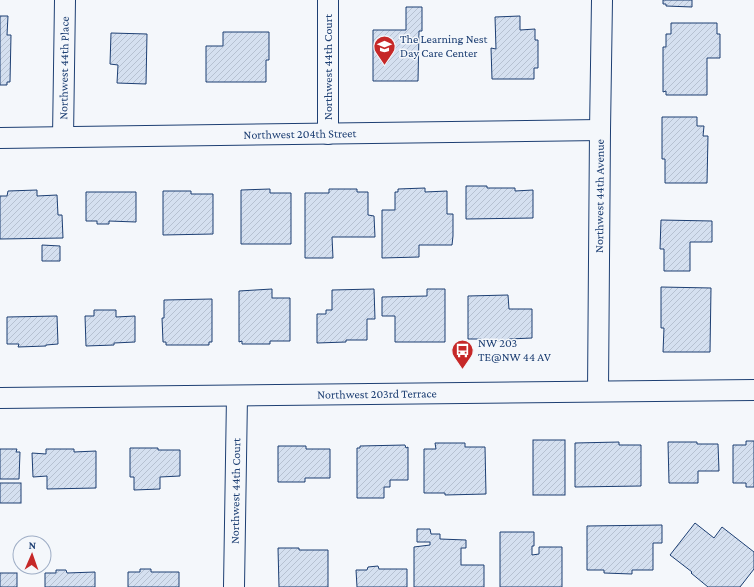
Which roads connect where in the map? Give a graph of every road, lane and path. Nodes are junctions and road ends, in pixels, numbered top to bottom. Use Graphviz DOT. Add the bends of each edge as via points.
graph roads {
  1 [pos="65,0"];
  2 [pos="328,0"];
  3 [pos="602,0"];
  4 [pos="600,130"];
  5 [pos="328,134"];
  6 [pos="63,137"];
  7 [pos="0,138"];
  8 [pos="754,390"];
  9 [pos="598,391"];
  10 [pos="237,396"];
  11 [pos="0,398"];
  12 [pos="234,587"];
  1 -- 6 [label="street, Northwest 44th Place"];
  2 -- 5 [label="street, Northwest 44th Court"];
  3 -- 4 [label="street, Northwest 44th Avenue"];
  4 -- 5 [label="street, Northwest 204th Street"];
  4 -- 9 [label="street, Northwest 44th Avenue"];
  5 -- 6 [label="street, Northwest 204th Street"];
  6 -- 7 [label="street, Northwest 204th Street"];
  8 -- 9 [label="street, Northwest 203rd Terrace"];
  9 -- 10 [label="street, Northwest 203rd Terrace"];
  10 -- 11 [label="street, Northwest 203rd Terrace"];
  10 -- 12 [label="street, Northwest 44th Court"];
}
